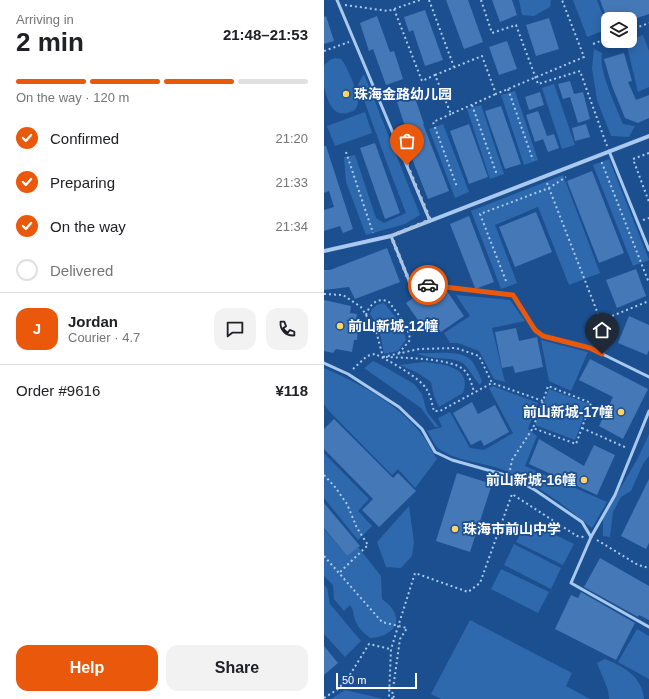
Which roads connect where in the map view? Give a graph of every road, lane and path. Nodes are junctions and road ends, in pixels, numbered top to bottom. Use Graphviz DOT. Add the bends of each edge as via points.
graph roads {
  1 [pos="420,0"];
  2 [pos="429,0"];
  3 [pos="481,0"];
  4 [pos="562,0"];
  5 [pos="337,2"];
  6 [pos="394,9"];
  7 [pos="649,23"];
  8 [pos="637,27"];
  9 [pos="354,41"];
  10 [pos="601,41"];
  11 [pos="593,44"];
  12 [pos="324,51"];
  13 [pos="454,67"];
  14 [pos="435,75"];
  15 [pos="535,78"];
  16 [pos="508,89"];
  17 [pos="496,94"];
  18 [pos="472,105"];
  19 [pos="451,114"];
  20 [pos="649,136"];
  21 [pos="609,151"];
  22 [pos="346,152"];
  23 [pos="649,153"];
  24 [pos="533,160"];
  25 [pos="595,166"];
  26 [pos="497,175"];
  27 [pos="545,176"];
  28 [pos="567,176"];
  29 [pos="457,187"];
  30 [pos="549,188"];
  31 [pos="649,202"];
  32 [pos="430,220"];
  33 [pos="391,236"];
  34 [pos="375,240"];
  35 [pos="649,250"];
  36 [pos="324,252"];
  37 [pos="506,281"];
  38 [pos="649,283"];
  39 [pos="324,294"];
  40 [pos="649,302"];
  41 [pos="366,315"];
  42 [pos="399,354"];
  43 [pos="383,357"];
  44 [pos="324,363"];
  45 [pos="348,374"];
  46 [pos="649,377"];
  47 [pos="492,383"];
  48 [pos="474,392"];
  49 [pos="542,401"];
  50 [pos="649,411"];
  51 [pos="533,428"];
  52 [pos="582,428"];
  53 [pos="633,451"];
  54 [pos="324,476"];
  55 [pos="509,476"];
  56 [pos="591,537"];
  57 [pos="324,556"];
  58 [pos="649,568"];
  59 [pos="339,573"];
  60 [pos="398,626"];
  61 [pos="649,627"];
  62 [pos="391,649"];
  63 [pos="324,698"];
  64 [pos="393,699"];
  65 [pos="397,699"];
  1 -- 6 [label="path"];
  2 -- 13 [label="path"];
  3 -- 15 [label="path" via="492,33 516,24"];
  4 -- 15 [label="path" via="584,57"];
  5 -- 6 [label="path" via="388,12"];
  5 -- 9 [label="lane"];
  6 -- 14 [label="path" via="422,81"];
  7 -- 8 [label="path"];
  9 -- 12 [label="path"];
  9 -- 32 [label="lane"];
  10 -- 11 [label="path"];
  13 -- 14 [label="path"];
  13 -- 17 [label="path" via="482,56"];
  14 -- 19 [label="path"];
  15 -- 16 [label="path"];
  15 -- 21 [label="path" via="538,84 580,71"];
  16 -- 17 [label="path"];
  16 -- 24 [label="path"];
  17 -- 18 [label="path"];
  18 -- 19 [label="path"];
  18 -- 26 [label="path"];
  19 -- 29 [label="path" via="433,122"];
  20 -- 21 [label="street"];
  21 -- 27 [label="street"];
  21 -- 35 [label="lane"];
  22 -- 34 [label="path"];
  23 -- 31 [label="path" via="633,159"];
  25 -- 38 [label="path" via="602,163"];
  27 -- 30 [label="path"];
  27 -- 32 [label="street"];
  28 -- 30 [label="path"];
  30 -- 37 [label="path" via="480,214"];
  30 -- 40 [label="path" via="598,314 597,322"];
  32 -- 33 [label="street"];
  33 -- 34 [label="street"];
  33 -- 46 [label="lane" via="410,283 513,295 535,330 543,336 590,348"];
  34 -- 36 [label="street"];
  39 -- 41 [label="path" via="343,295 361,306"];
  41 -- 42 [label="path" via="369,306 377,301 388,302 410,335 410,340"];
  41 -- 43 [label="path" via="376,331"];
  42 -- 43 [label="path"];
  42 -- 47 [label="path" via="419,349 456,348 479,356"];
  43 -- 45 [label="path" via="375,354 367,356"];
  43 -- 48 [label="path" via="455,364 464,370"];
  43 -- 48 [label="path" via="428,390 434,411 440,411"];
  44 -- 45 [label="lane"];
  45 -- 55 [label="lane" via="399,407 422,429 435,452 452,460"];
  47 -- 48 [label="path"];
  47 -- 49 [label="path"];
  49 -- 51 [label="path"];
  49 -- 52 [label="path" via="548,386 592,402"];
  50 -- 53 [label="lane"];
  51 -- 52 [label="path" via="576,444"];
  51 -- 55 [label="path" via="512,460"];
  52 -- 53 [label="path"];
  53 -- 56 [label="lane" via="614,495"];
  54 -- 59 [label="path" via="347,504 357,528 368,545"];
  55 -- 56 [label="lane" via="535,490 582,522"];
  56 -- 58 [label="path" via="638,565"];
  56 -- 60 [label="path" via="577,536 512,494 480,583 468,592 415,574"];
  56 -- 61 [label="lane" via="571,583"];
  57 -- 59 [label="path"];
  59 -- 60 [label="path" via="382,622"];
  60 -- 62 [label="path"];
  60 -- 65 [label="path" via="407,628 400,639 392,696"];
  62 -- 63 [label="path" via="369,644 348,678 338,689"];
  62 -- 64 [label="path" via="389,697"];
}
